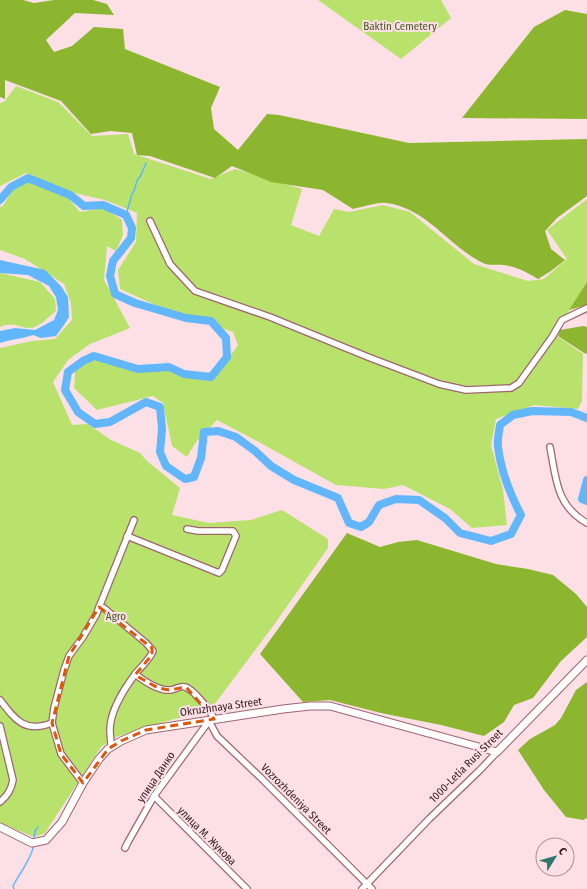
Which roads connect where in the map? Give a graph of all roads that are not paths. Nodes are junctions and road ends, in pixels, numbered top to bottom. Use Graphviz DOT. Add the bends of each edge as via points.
graph roads {
  1 [pos="150,221"];
  2 [pos="587,308"];
  3 [pos="550,447"];
  4 [pos="134,520"];
  5 [pos="587,523"];
  6 [pos="188,529"];
  7 [pos="127,536"];
  8 [pos="99,606"];
  9 [pos="587,660"];
  10 [pos="136,674"];
  11 [pos="0,700"];
  12 [pos="212,720"];
  13 [pos="52,723"];
  14 [pos="0,726"];
  15 [pos="111,746"];
  16 [pos="497,752"];
  17 [pos="83,783"];
  18 [pos="154,796"];
  19 [pos="0,802"];
  20 [pos="0,827"];
  21 [pos="125,848"];
  22 [pos="368,884"];
  23 [pos="247,889"];
  24 [pos="362,889"];
  25 [pos="372,889"];
  1 -- 2 [label="street" via="170,264 195,291 270,317 439,384 466,390 511,388 519,383 562,320"];
  3 -- 5 [label="street" via="558,490 574,514"];
  4 -- 7 [label="street"];
  6 -- 7 [label="street" via="235,533 236,536 219,573"];
  7 -- 8 [label="street"];
  8 -- 10 [label="street" via="152,648 152,655"];
  8 -- 13 [label="street" via="90,626 69,656"];
  9 -- 16 [label="street, 1000-Letia Rusi Street"];
  10 -- 12 [label="street, Vozrozhdeniya Street" via="158,688 169,690 186,687 212,713"];
  10 -- 15 [label="street" via="114,711 110,730"];
  11 -- 13 [label="street" via="18,722 29,727"];
  12 -- 15 [label="street, Okruzhnaya Street" via="146,730"];
  12 -- 16 [label="street, Okruzhnaya Street" via="283,709 330,706"];
  12 -- 18 [label="street, улица Данко"];
  12 -- 22 [label="street, Vozrozhdeniya Street" via="217,736"];
  13 -- 17 [label="street" via="61,754"];
  14 -- 19 [label="street" via="13,780 12,788"];
  15 -- 17 [label="street, Okruzhnaya Street"];
  16 -- 22 [label="street, 1000-Letia Rusi Street" via="429,818"];
  17 -- 20 [label="street, Okruzhnaya Street" via="62,822 46,840 32,843"];
  18 -- 21 [label="street, улица Данко"];
  18 -- 23 [label="street, улица М. Жукова"];
  22 -- 24 [label="street, 1000-Letia Rusi Street"];
  22 -- 25 [label="street, Vozrozhdeniya Street"];
}
